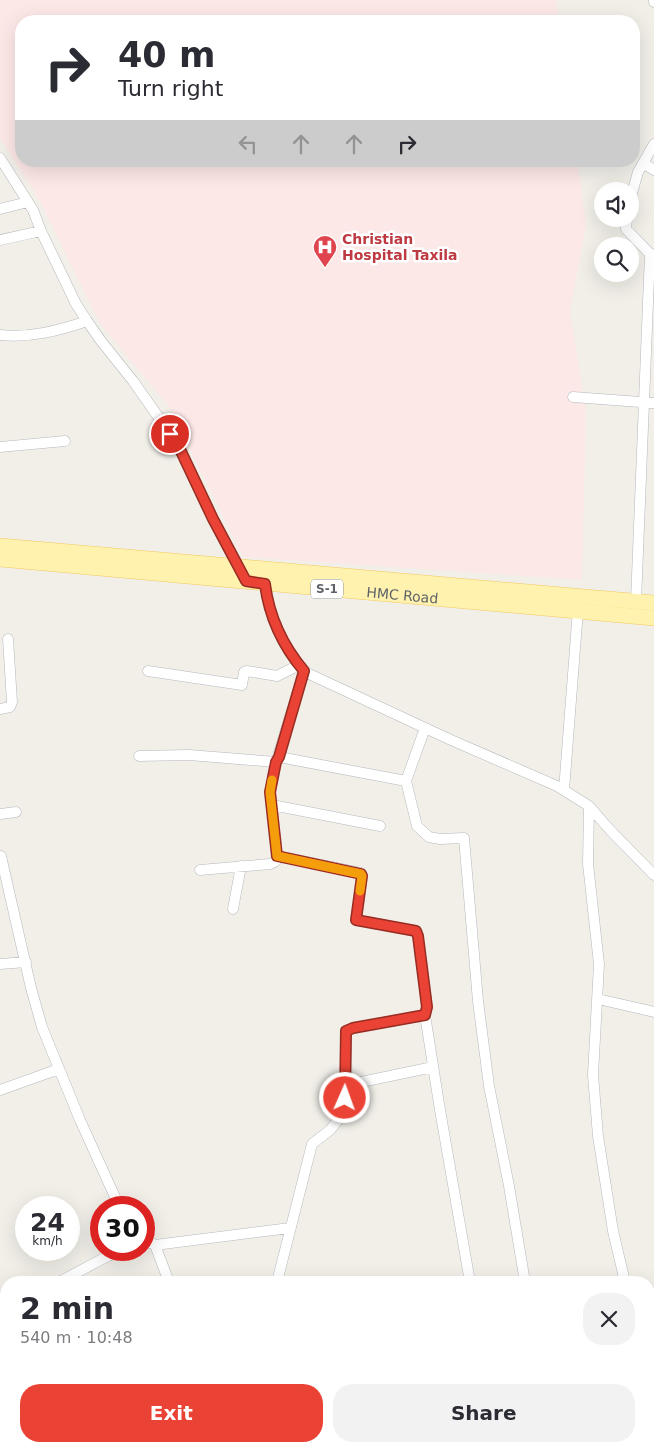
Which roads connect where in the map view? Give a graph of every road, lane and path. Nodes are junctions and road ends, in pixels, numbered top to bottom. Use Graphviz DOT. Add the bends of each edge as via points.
graph roads {
  1 [pos="654,144"];
  2 [pos="0,158"];
  3 [pos="643,163"];
  4 [pos="654,170"];
  5 [pos="635,182"];
  6 [pos="28,202"];
  7 [pos="0,209"];
  8 [pos="626,227"];
  9 [pos="41,231"];
  10 [pos="0,240"];
  11 [pos="652,255"];
  12 [pos="87,321"];
  13 [pos="0,335"];
  14 [pos="573,397"];
  15 [pos="649,403"];
  16 [pos="65,441"];
  17 [pos="0,447"];
  18 [pos="0,546"];
  19 [pos="0,559"];
  20 [pos="238,566"];
  21 [pos="246,581"];
  22 [pos="265,584"];
  23 [pos="636,601"];
  24 [pos="654,603"];
  25 [pos="578,610"];
  26 [pos="654,618"];
  27 [pos="8,639"];
  28 [pos="302,668"];
  29 [pos="148,671"];
  30 [pos="0,709"];
  31 [pos="425,728"];
  32 [pos="139,756"];
  33 [pos="277,759"];
  34 [pos="406,781"];
  35 [pos="564,790"];
  36 [pos="272,805"];
  37 [pos="589,806"];
  38 [pos="16,812"];
  39 [pos="0,814"];
  40 [pos="380,826"];
  41 [pos="1,856"];
  42 [pos="277,856"];
  43 [pos="241,866"];
  44 [pos="200,870"];
  45 [pos="654,875"];
  46 [pos="234,909"];
  47 [pos="26,962"];
  48 [pos="0,964"];
  49 [pos="598,999"];
  50 [pos="654,1012"];
  51 [pos="425,1015"];
  52 [pos="433,1067"];
  53 [pos="59,1069"];
  54 [pos="347,1085"];
  55 [pos="0,1090"];
  56 [pos="115,1196"];
  57 [pos="290,1228"];
  58 [pos="155,1245"];
  59 [pos="99,1261"];
  60 [pos="70,1276"];
  61 [pos="167,1276"];
  62 [pos="278,1276"];
  63 [pos="469,1276"];
  64 [pos="524,1276"];
  65 [pos="624,1276"];
  1 -- 3 [label="street"];
  2 -- 6 [label="street"];
  3 -- 4 [label="street"];
  3 -- 5 [label="street"];
  6 -- 7 [label="street"];
  6 -- 9 [label="street"];
  8 -- 11 [label="street"];
  9 -- 10 [label="street"];
  9 -- 12 [label="street"];
  11 -- 15 [label="street"];
  12 -- 13 [label="street" via="43,334"];
  12 -- 20 [label="street" via="178,445"];
  14 -- 15 [label="street"];
  15 -- 23 [label="street"];
  16 -- 17 [label="street"];
  18 -- 20 [label="main road, HMC Road / S-1"];
  19 -- 21 [label="main road, HMC Road / S-1"];
  20 -- 21 [label="street"];
  20 -- 23 [label="main road, HMC Road / S-1"];
  21 -- 22 [label="main road, HMC Road / S-1"];
  22 -- 25 [label="main road, HMC Road / S-1"];
  22 -- 28 [label="street" via="279,633"];
  23 -- 24 [label="main road, HMC Road / S-1"];
  25 -- 26 [label="main road, HMC Road / S-1"];
  25 -- 35 [label="street"];
  27 -- 30 [label="street" via="12,702 10,707"];
  28 -- 29 [label="street" via="277,676 247,671 242,685"];
  28 -- 31 [label="street"];
  28 -- 33 [label="street"];
  31 -- 34 [label="street"];
  31 -- 35 [label="street"];
  32 -- 33 [label="street"];
  33 -- 34 [label="street"];
  33 -- 36 [label="street" via="270,792"];
  34 -- 64 [label="street" via="417,826 423,833 440,839 464,838 489,1086"];
  35 -- 37 [label="street"];
  36 -- 40 [label="street"];
  36 -- 42 [label="street"];
  37 -- 45 [label="street"];
  37 -- 49 [label="street" via="588,864 600,964"];
  38 -- 39 [label="street"];
  41 -- 47 [label="street"];
  42 -- 43 [label="street" via="276,861 270,864"];
  42 -- 51 [label="street" via="361,874 356,920 416,931 427,1007"];
  43 -- 44 [label="street"];
  43 -- 46 [label="street"];
  47 -- 48 [label="street"];
  47 -- 53 [label="street" via="42,1027"];
  49 -- 50 [label="street"];
  49 -- 65 [label="street" via="593,1075 598,1136"];
  51 -- 52 [label="street"];
  51 -- 54 [label="street" via="346,1031"];
  52 -- 54 [label="street"];
  52 -- 63 [label="street"];
  53 -- 55 [label="street"];
  53 -- 56 [label="street"];
  54 -- 57 [label="street" via="343,1114 312,1144"];
  57 -- 58 [label="street"];
  57 -- 62 [label="street"];
  58 -- 61 [label="street"];
  59 -- 60 [label="street"];
}
